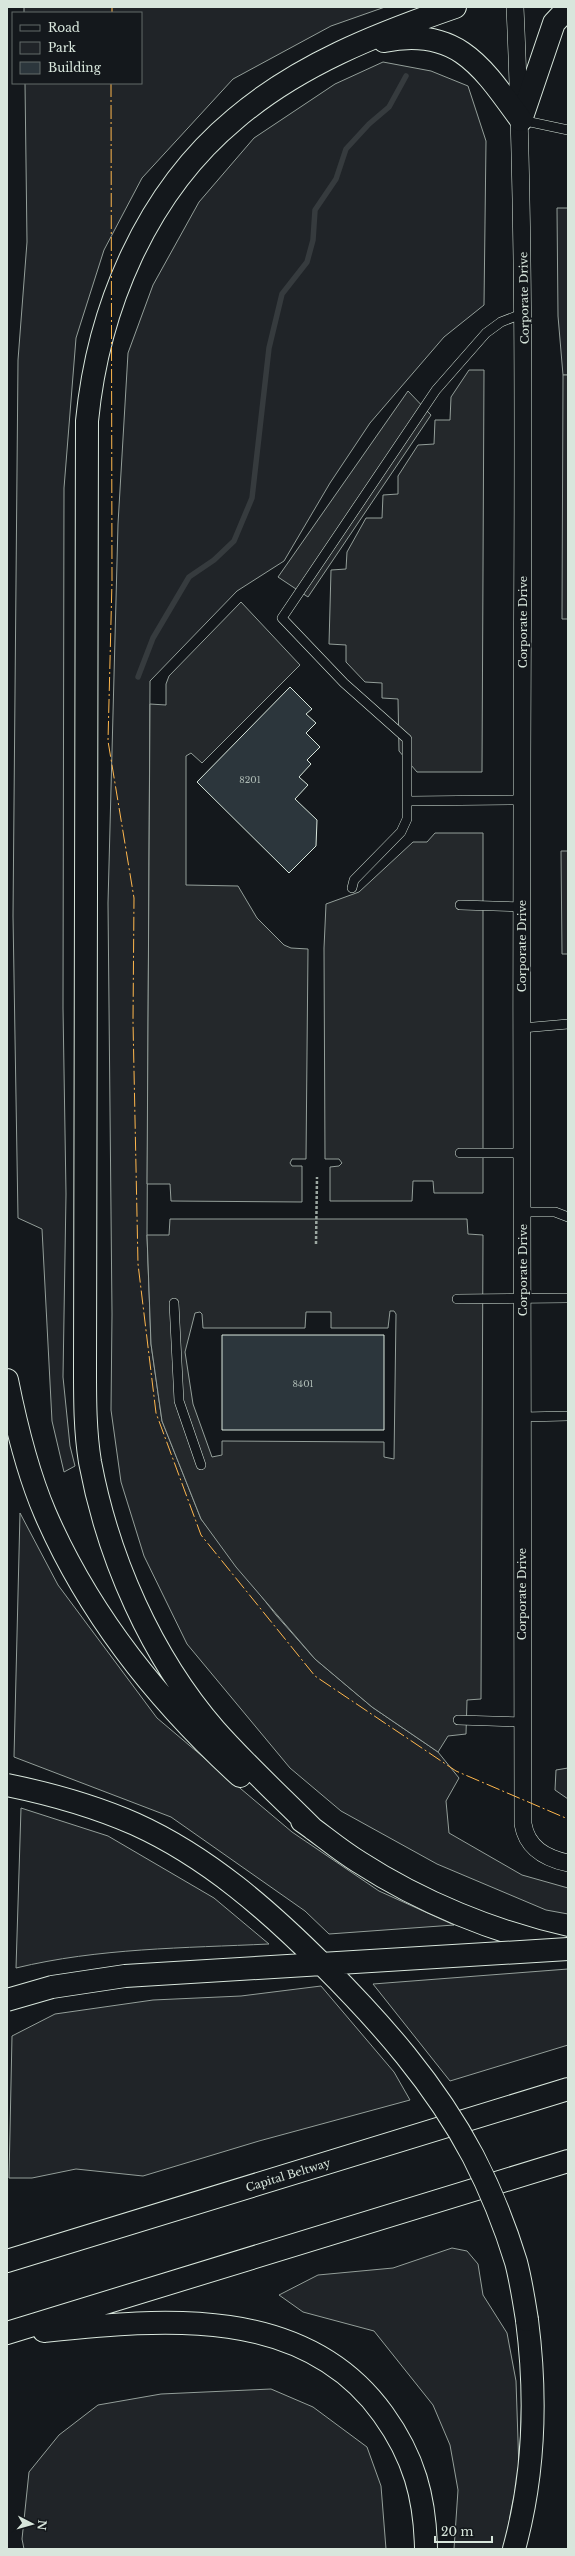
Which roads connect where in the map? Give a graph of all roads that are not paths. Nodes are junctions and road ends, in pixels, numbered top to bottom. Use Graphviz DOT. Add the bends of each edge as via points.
graph roads {
  1 [pos="455,7"];
  2 [pos="515,7"];
  3 [pos="568,8"];
  4 [pos="346,49"];
  5 [pos="521,120"];
  6 [pos="568,130"];
  7 [pos="524,313"];
  8 [pos="522,800"];
  9 [pos="408,802"];
  10 [pos="352,888"];
  11 [pos="460,905"];
  12 [pos="522,907"];
  13 [pos="568,1024"];
  14 [pos="522,1028"];
  15 [pos="460,1153"];
  16 [pos="523,1153"];
  17 [pos="523,1212"];
  18 [pos="567,1214"];
  19 [pos="524,1298"];
  20 [pos="568,1298"];
  21 [pos="457,1299"];
  22 [pos="174,1303"];
  23 [pos="7,1380"];
  24 [pos="568,1416"];
  25 [pos="523,1417"];
  26 [pos="201,1465"];
  27 [pos="458,1720"];
  28 [pos="522,1722"];
  29 [pos="7,1785"];
  30 [pos="313,1829"];
  31 [pos="566,1863"];
  32 [pos="568,1949"];
  33 [pos="7,2000"];
  34 [pos="568,2089"];
  35 [pos="568,2161"];
  36 [pos="7,2261"];
  37 [pos="7,2333"];
  38 [pos="7,2337"];
  39 [pos="426,2549"];
  40 [pos="514,2549"];
  1 -- 4 [label="main road" via="396,27"];
  2 -- 5 [label="street, Corporate Drive"];
  3 -- 5 [label="main road" via="554,23"];
  4 -- 5 [label="main road" via="410,37 429,38 450,46 470,57 489,75"];
  4 -- 30 [label="main road" via="273,90 234,119 205,147 162,201 136,244 114,294 91,379 87,421 84,1369 90,1461 101,1509 116,1555 133,1600 156,1645 214,1729"];
  5 -- 6 [label="lane"];
  5 -- 7 [label="street, Corporate Drive"];
  7 -- 8 [label="street, Corporate Drive"];
  7 -- 9 [label="lane" via="501,322 486,333 436,390 282,618 344,683 407,739"];
  8 -- 9 [label="lane"];
  8 -- 12 [label="street, Corporate Drive"];
  9 -- 10 [label="lane" via="407,819 401,832 354,880"];
  11 -- 12 [label="lane"];
  12 -- 14 [label="street, Corporate Drive"];
  13 -- 14 [label="lane"];
  14 -- 16 [label="street, Corporate Drive"];
  15 -- 16 [label="lane"];
  16 -- 17 [label="street, Corporate Drive"];
  17 -- 18 [label="lane"];
  17 -- 19 [label="street, Corporate Drive"];
  19 -- 20 [label="lane"];
  19 -- 21 [label="lane"];
  19 -- 25 [label="street, Corporate Drive"];
  22 -- 26 [label="lane" via="179,1401"];
  23 -- 30 [label="main road" via="28,1465 46,1513 75,1571 130,1659 197,1736 242,1777"];
  24 -- 25 [label="lane"];
  25 -- 28 [label="street, Corporate Drive"];
  27 -- 28 [label="lane"];
  28 -- 31 [label="street, Corporate Drive" via="525,1836 538,1852"];
  29 -- 40 [label="main road, bridge" via="86,1805 137,1825 202,1861 258,1904 364,2006 438,2097 473,2155 499,2212 516,2263 527,2320 533,2371 534,2418 530,2477"];
  30 -- 32 [label="main road" via="358,1862 414,1894 470,1918"];
  32 -- 33 [label="main road, bridge" via="125,1976 52,1987"];
  34 -- 36 [label="main road, Capital Beltway"];
  35 -- 37 [label="main road"];
  38 -- 39 [label="main road" via="108,2325 158,2323 258,2331 300,2345 338,2366 371,2398 398,2435 416,2477 424,2507"];
}
